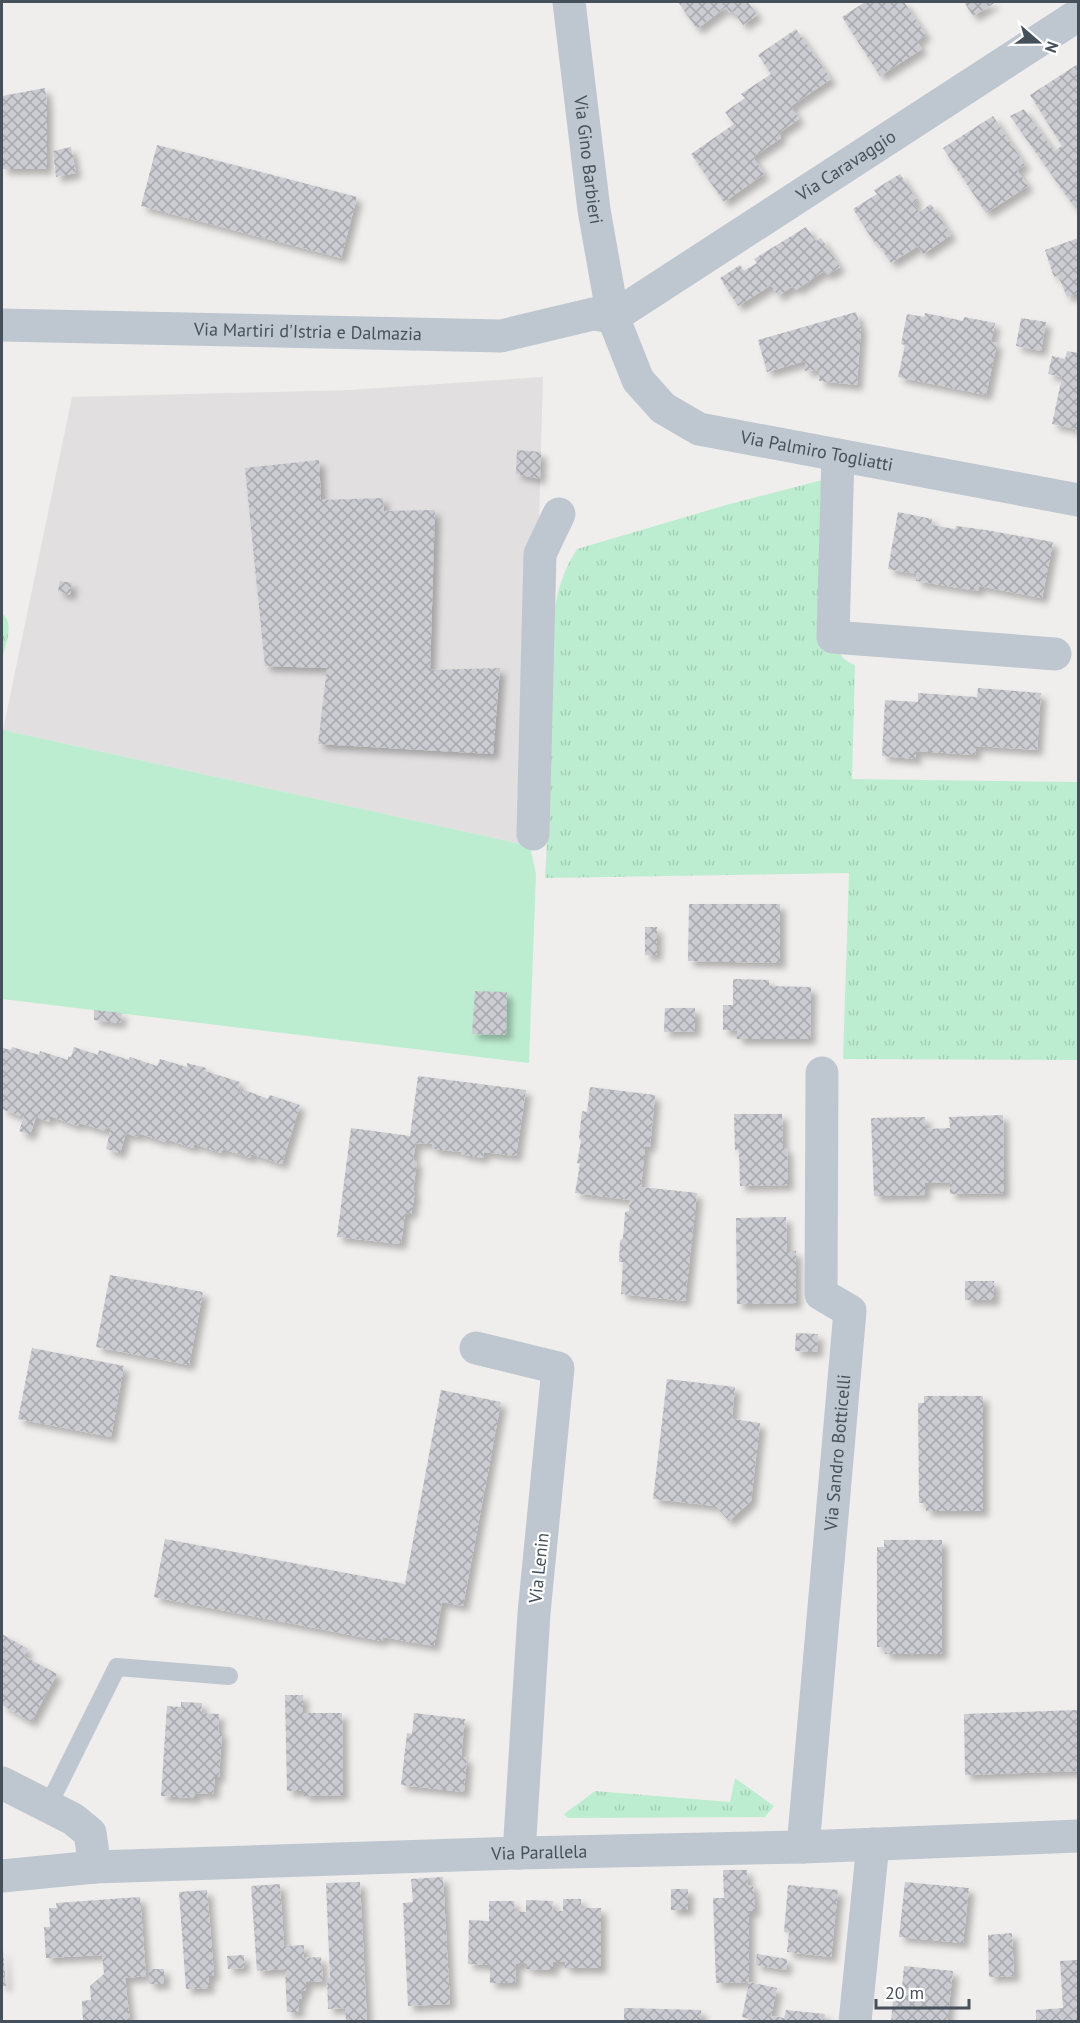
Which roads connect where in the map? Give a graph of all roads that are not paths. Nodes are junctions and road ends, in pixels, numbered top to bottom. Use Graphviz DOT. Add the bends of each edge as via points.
graph roads {
  1 [pos="569,2"];
  2 [pos="1078,15"];
  3 [pos="613,317"];
  4 [pos="2,325"];
  5 [pos="838,454"];
  6 [pos="1078,500"];
  7 [pos="559,514"];
  8 [pos="1055,654"];
  9 [pos="534,834"];
  10 [pos="822,1072"];
  11 [pos="476,1348"];
  12 [pos="229,1676"];
  13 [pos="2,1783"];
  14 [pos="48,1806"];
  15 [pos="1078,1836"];
  16 [pos="873,1844"];
  17 [pos="803,1847"];
  18 [pos="519,1853"];
  19 [pos="95,1867"];
  20 [pos="2,1876"];
  21 [pos="855,2022"];
  1 -- 3 [label="street, Via Gino Barbieri" via="594,210"];
  2 -- 3 [label="street, Via Caravaggio"];
  3 -- 4 [label="street, Via Martiri d'Istria e Dalmazia" via="593,314 501,336"];
  3 -- 5 [label="street, Via Palmiro Togliatti" via="638,380 663,408 699,429"];
  5 -- 6 [label="street, Via Palmiro Togliatti"];
  5 -- 8 [label="street" via="833,637"];
  7 -- 9 [label="street" via="540,554"];
  10 -- 17 [label="street, Via Sandro Botticelli" via="821,1294 850,1311"];
  11 -- 18 [label="street, Via Lenin" via="558,1368 534,1612"];
  12 -- 14 [label="lane" via="117,1667"];
  13 -- 14 [label="street"];
  14 -- 19 [label="street" via="90,1833"];
  15 -- 16 [label="street, Via Parallela"];
  16 -- 17 [label="street, Via Parallela"];
  16 -- 21 [label="street"];
  17 -- 18 [label="street, Via Parallela"];
  18 -- 19 [label="street, Via Parallela"];
  19 -- 20 [label="street, Via Parallela"];
}
